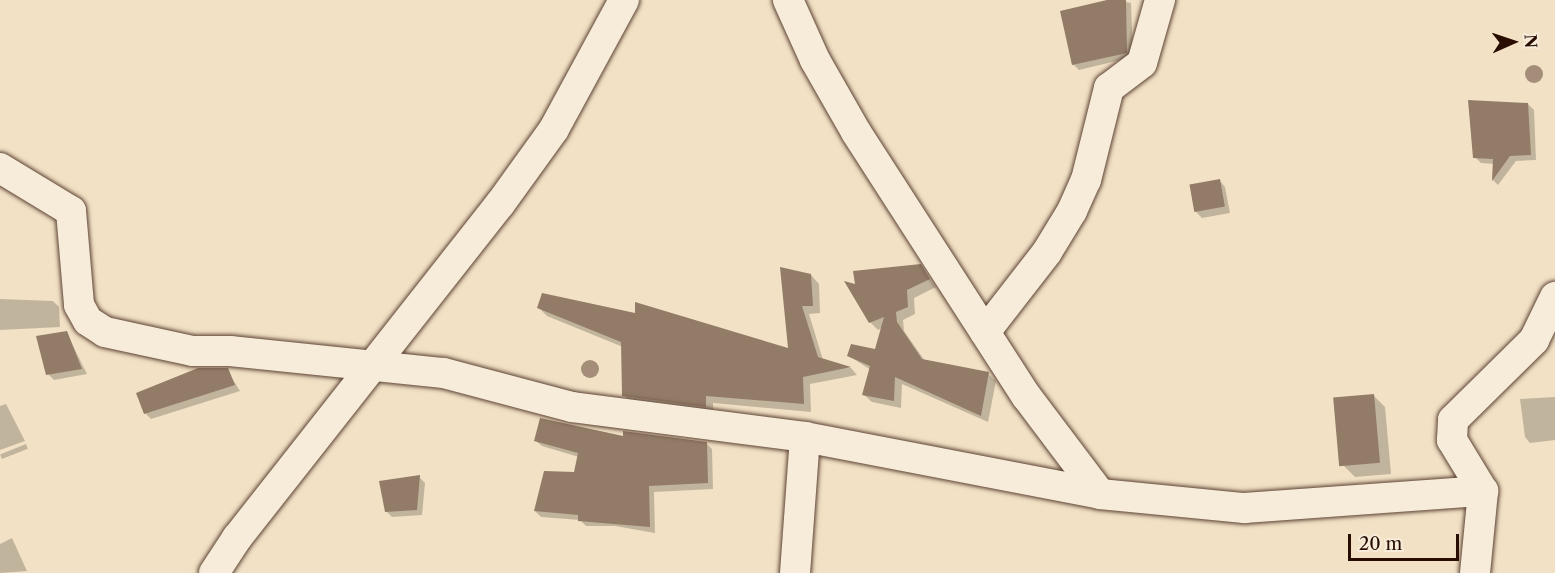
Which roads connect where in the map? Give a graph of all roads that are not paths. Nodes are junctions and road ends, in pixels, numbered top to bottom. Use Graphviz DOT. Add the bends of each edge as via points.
graph roads {
  1 [pos="624,0"];
  2 [pos="788,0"];
  3 [pos="1160,0"];
  4 [pos="0,168"];
  5 [pos="1555,297"];
  6 [pos="986,332"];
  7 [pos="371,367"];
  8 [pos="804,437"];
  9 [pos="1483,491"];
  10 [pos="1100,494"];
  11 [pos="214,573"];
  12 [pos="795,573"];
  13 [pos="1476,573"];
  1 -- 7 [label="street" via="554,129"];
  2 -- 6 [label="street" via="815,60 856,132"];
  3 -- 6 [label="street" via="1142,63 1109,88 1086,180 1072,211 1047,252"];
  4 -- 7 [label="street" via="72,211 79,305 88,321 105,332 192,351 230,351"];
  5 -- 9 [label="street" via="1534,340 1453,420 1452,440"];
  6 -- 10 [label="street" via="1027,397"];
  7 -- 8 [label="street" via="444,373 572,407"];
  7 -- 11 [label="street"];
  8 -- 10 [label="street"];
  8 -- 12 [label="street"];
  9 -- 10 [label="street" via="1244,508"];
  9 -- 13 [label="street"];
}
